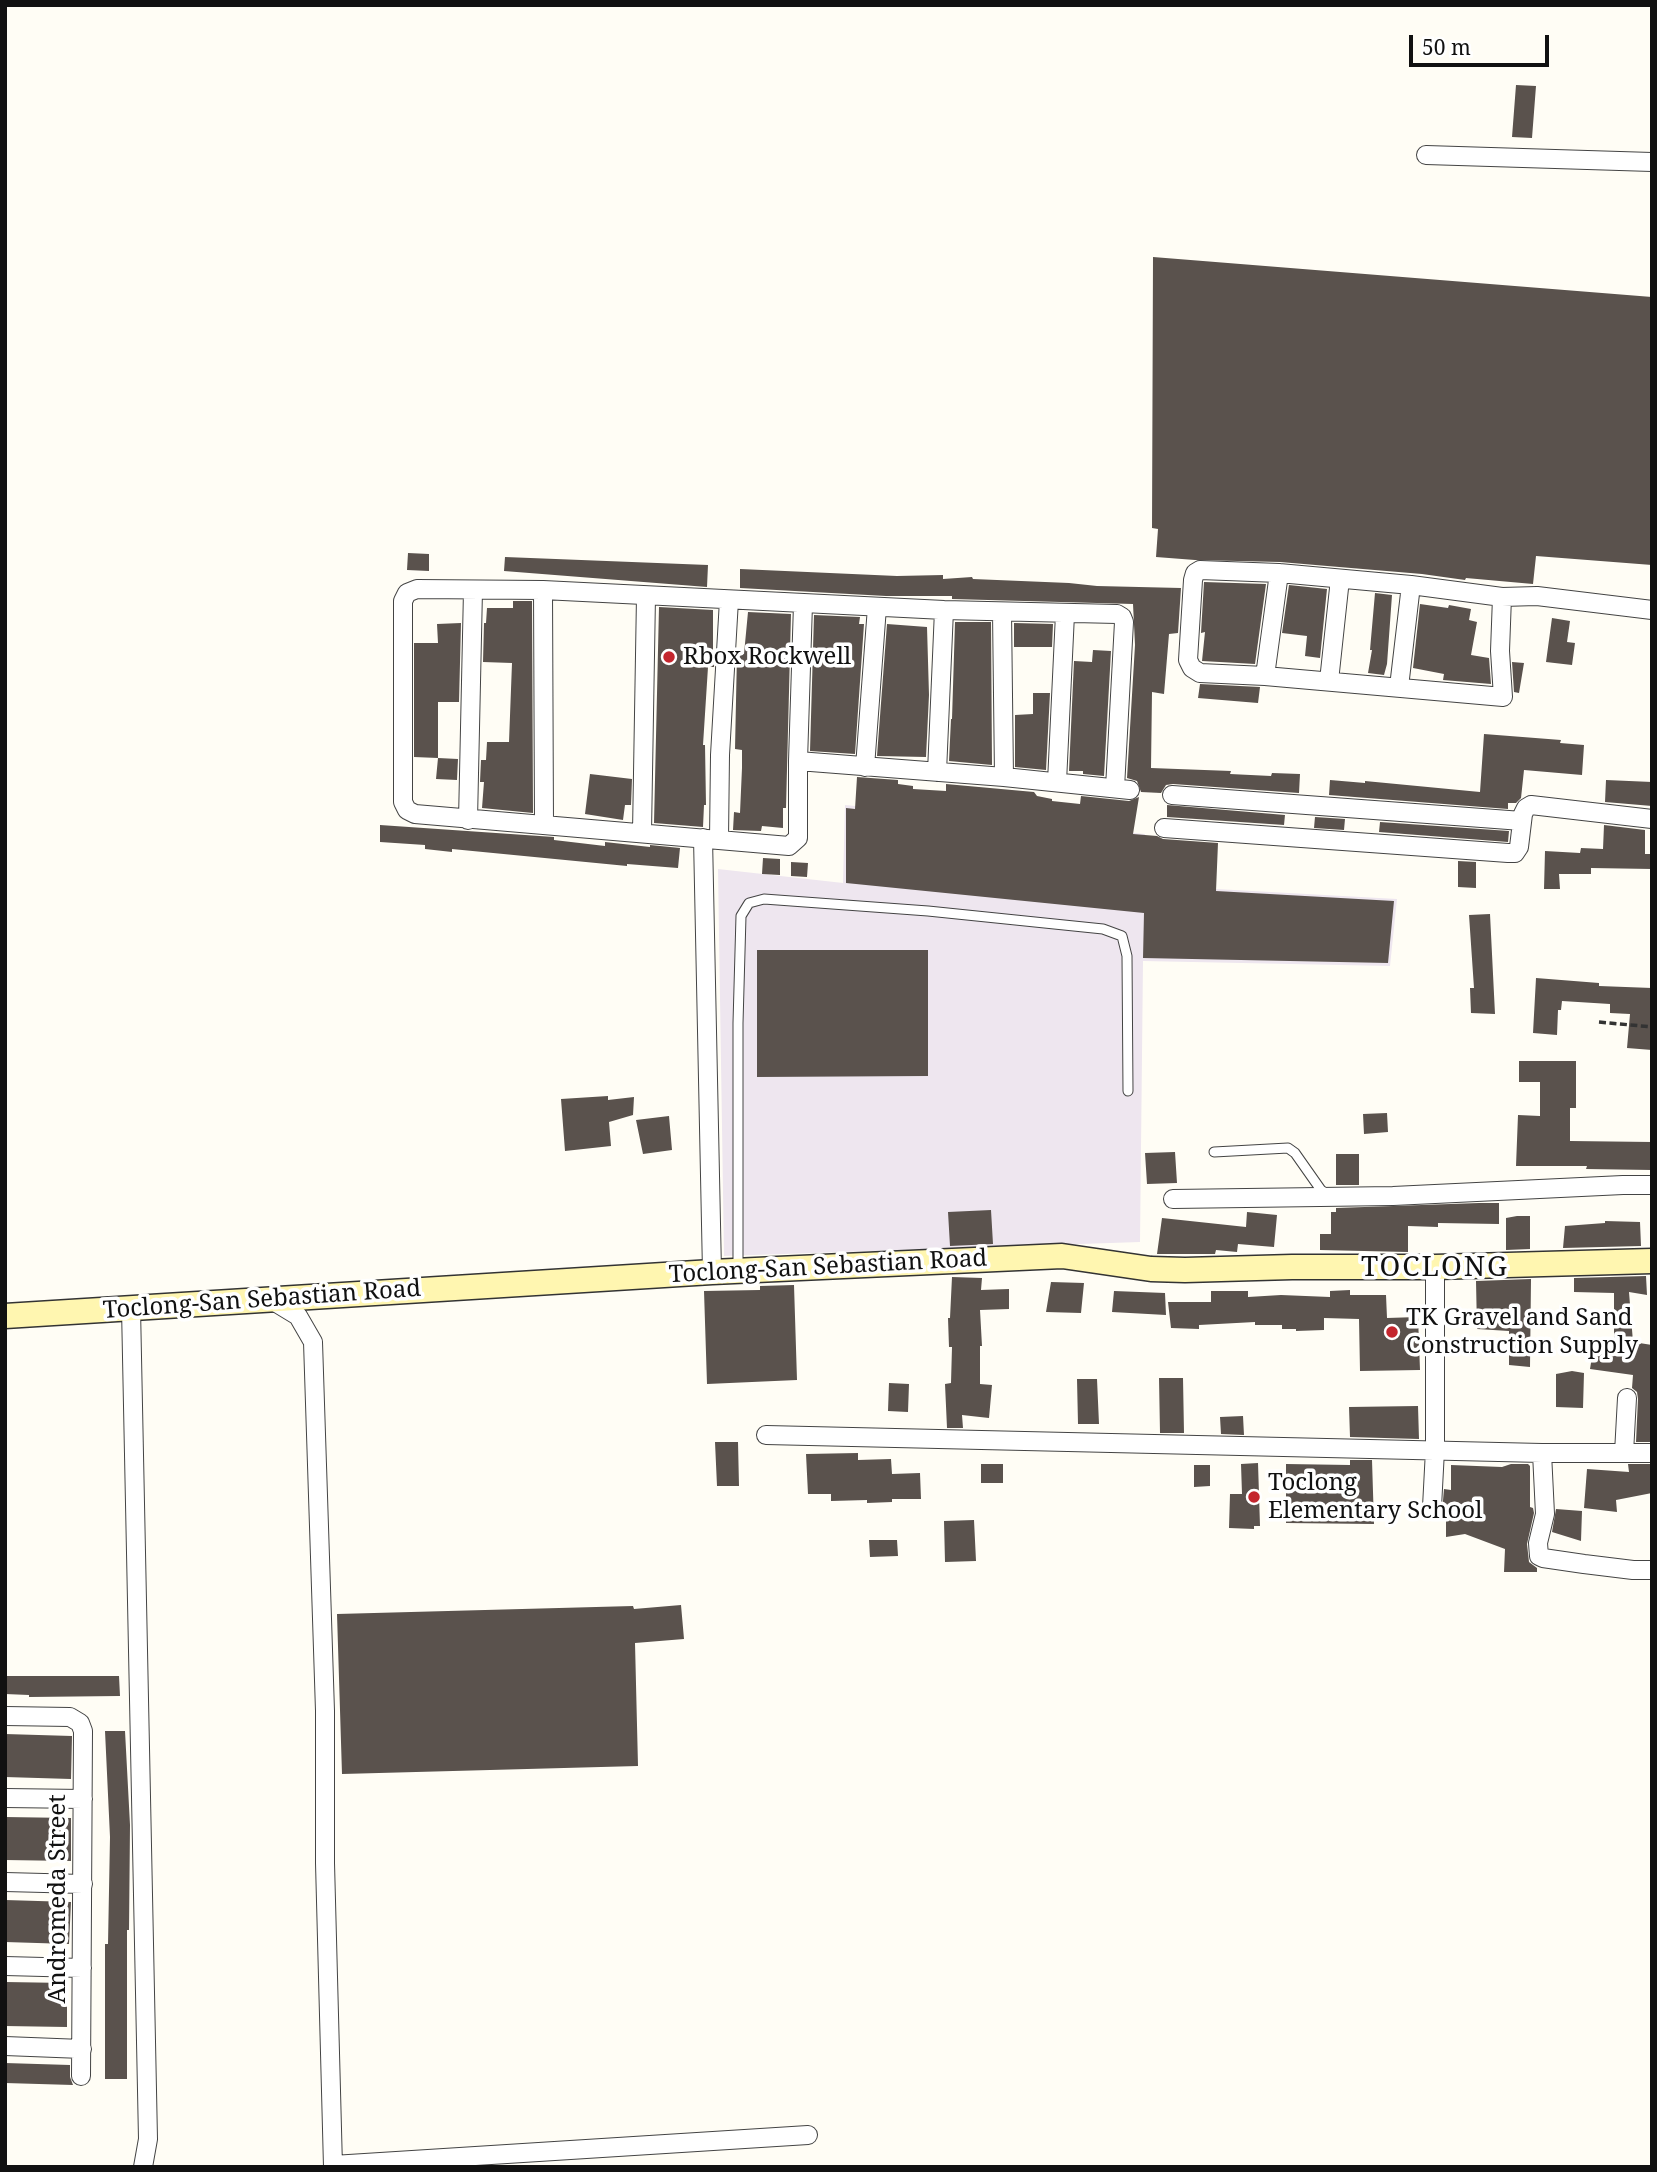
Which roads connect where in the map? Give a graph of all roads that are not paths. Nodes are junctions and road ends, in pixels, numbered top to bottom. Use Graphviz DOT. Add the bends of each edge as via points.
graph roads {
  1 [pos="1426,155"];
  2 [pos="1652,162"];
  3 [pos="1279,573"];
  4 [pos="1340,579"];
  5 [pos="1411,585"];
  6 [pos="472,590"];
  7 [pos="543,590"];
  8 [pos="646,596"];
  9 [pos="1502,597"];
  10 [pos="729,600"];
  11 [pos="803,604"];
  12 [pos="877,607"];
  13 [pos="944,610"];
  14 [pos="1652,610"];
  15 [pos="1002,612"];
  16 [pos="1065,614"];
  17 [pos="1265,676"];
  18 [pos="1329,681"];
  19 [pos="1399,687"];
  20 [pos="797,761"];
  21 [pos="865,767"];
  22 [pos="937,772"];
  23 [pos="1004,777"];
  24 [pos="1057,782"];
  25 [pos="1172,795"];
  26 [pos="1652,819"];
  27 [pos="468,820"];
  28 [pos="1522,821"];
  29 [pos="544,824"];
  30 [pos="1164,828"];
  31 [pos="642,832"];
  32 [pos="711,838"];
  33 [pos="1128,1091"];
  34 [pos="1214,1152"];
  35 [pos="1652,1185"];
  36 [pos="1329,1196"];
  37 [pos="1173,1199"];
  38 [pos="1652,1261"];
  39 [pos="1435,1267"];
  40 [pos="738,1270"];
  41 [pos="712,1272"];
  42 [pos="270,1299"];
  43 [pos="131,1308"];
  44 [pos="5,1316"];
  45 [pos="1627,1398"];
  46 [pos="766,1434"];
  47 [pos="1435,1450"];
  48 [pos="1542,1453"];
  49 [pos="1624,1453"];
  50 [pos="1652,1453"];
  51 [pos="1432,1507"];
  52 [pos="1652,1570"];
  53 [pos="5,1716"];
  54 [pos="5,1798"];
  55 [pos="83,1800"];
  56 [pos="5,1882"];
  57 [pos="83,1884"];
  58 [pos="5,1966"];
  59 [pos="82,1968"];
  60 [pos="5,2046"];
  61 [pos="82,2049"];
  62 [pos="81,2076"];
  63 [pos="808,2135"];
  64 [pos="333,2166"];
  65 [pos="143,2167"];
  1 -- 2 [label="street"];
  3 -- 4 [label="street"];
  3 -- 17 [label="street"];
  3 -- 17 [label="street" via="1200,570 1193,580 1188,660 1192,668 1200,673"];
  4 -- 5 [label="street"];
  4 -- 18 [label="street"];
  5 -- 9 [label="street"];
  5 -- 19 [label="street"];
  6 -- 7 [label="street"];
  6 -- 27 [label="street"];
  6 -- 27 [label="street" via="417,589 403,601 403,802 415,814"];
  7 -- 8 [label="street"];
  7 -- 29 [label="street"];
  8 -- 10 [label="street"];
  8 -- 31 [label="street"];
  9 -- 14 [label="street" via="1537,596"];
  9 -- 19 [label="street" via="1503,696"];
  10 -- 11 [label="street"];
  10 -- 32 [label="street"];
  11 -- 12 [label="street"];
  11 -- 20 [label="street"];
  12 -- 13 [label="street"];
  12 -- 21 [label="street"];
  13 -- 15 [label="street"];
  13 -- 22 [label="street"];
  15 -- 16 [label="street"];
  15 -- 23 [label="street"];
  16 -- 24 [label="street"];
  16 -- 24 [label="street" via="1117,614 1124,622 1122,789"];
  17 -- 18 [label="street"];
  18 -- 19 [label="street"];
  20 -- 21 [label="street"];
  20 -- 32 [label="street" via="798,838 794,842 789,846"];
  21 -- 22 [label="street"];
  22 -- 23 [label="street"];
  23 -- 24 [label="street"];
  25 -- 28 [label="street"];
  26 -- 28 [label="street" via="1531,805"];
  27 -- 29 [label="street"];
  28 -- 30 [label="street" via="1515,853"];
  29 -- 31 [label="street"];
  31 -- 32 [label="street"];
  32 -- 41 [label="street"];
  33 -- 40 [label="lane" via="1127,956 1122,936 1103,929 928,912 764,899 748,903 741,916 738,1023"];
  34 -- 36 [label="lane" via="1288,1148"];
  35 -- 36 [label="street"];
  36 -- 37 [label="street"];
  38 -- 39 [label="street, Toclong-San Sebastian Road"];
  39 -- 40 [label="street, Toclong-San Sebastian Road" via="1168,1269 1062,1256"];
  39 -- 47 [label="street"];
  40 -- 41 [label="street, Toclong-San Sebastian Road"];
  41 -- 42 [label="street, Toclong-San Sebastian Road"];
  42 -- 43 [label="street, Toclong-San Sebastian Road"];
  42 -- 64 [label="street" via="298,1316 313,1342"];
  43 -- 44 [label="street, Toclong-San Sebastian Road"];
  43 -- 65 [label="street" via="148,2139"];
  45 -- 49 [label="street"];
  46 -- 47 [label="street"];
  47 -- 48 [label="street"];
  47 -- 51 [label="street"];
  48 -- 49 [label="street"];
  48 -- 52 [label="street" via="1545,1514 1539,1556"];
  49 -- 50 [label="street"];
  53 -- 55 [label="street, Andromeda Street" via="71,1717 80,1723"];
  54 -- 55 [label="street"];
  55 -- 57 [label="street, Andromeda Street"];
  56 -- 57 [label="street"];
  57 -- 59 [label="street, Andromeda Street"];
  58 -- 59 [label="street"];
  59 -- 61 [label="street, Andromeda Street"];
  60 -- 61 [label="street"];
  61 -- 62 [label="street, Andromeda Street"];
  63 -- 64 [label="street"];
}
